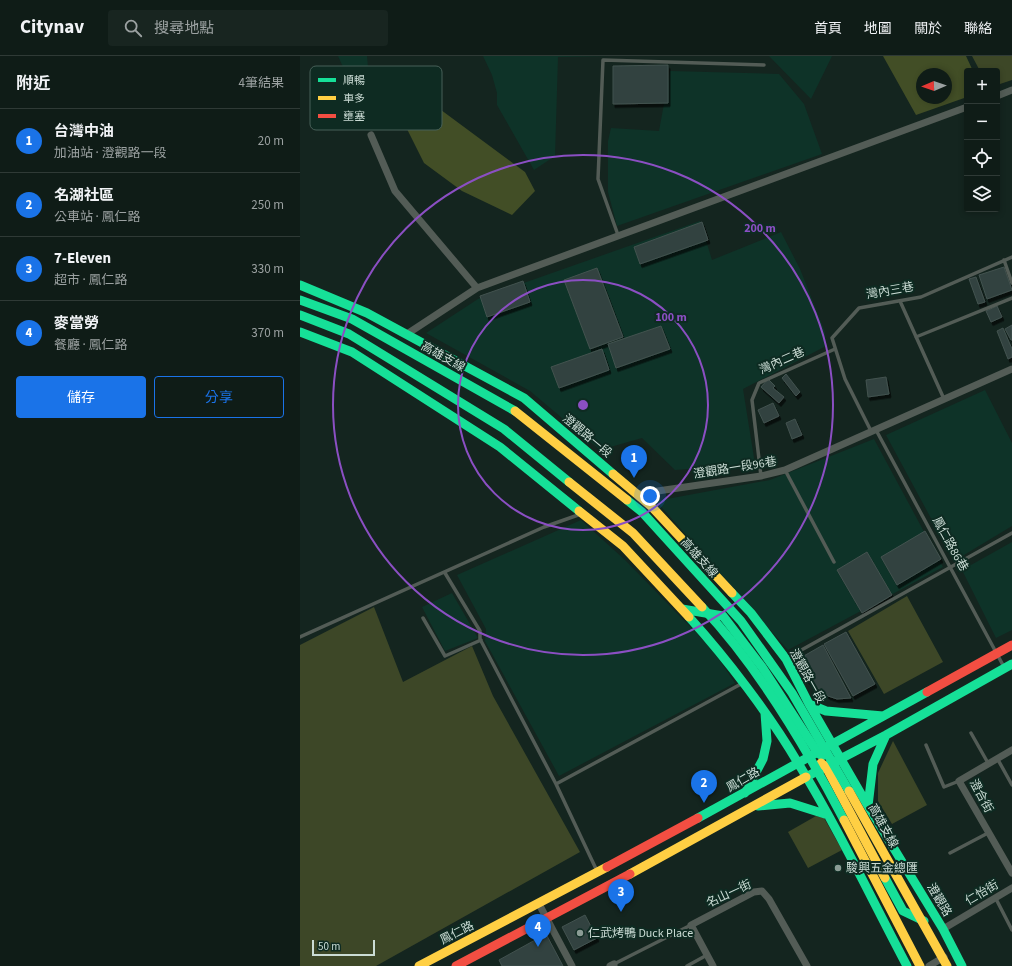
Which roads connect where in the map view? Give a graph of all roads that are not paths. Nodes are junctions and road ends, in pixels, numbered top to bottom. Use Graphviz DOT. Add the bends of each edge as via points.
graph roads {
  1 [pos="764,65"];
  2 [pos="1012,90"];
  3 [pos="1000,95"];
  4 [pos="964,108"];
  5 [pos="371,135"];
  6 [pos="618,235"];
  7 [pos="1012,257"];
  8 [pos="1004,260"];
  9 [pos="1012,283"];
  10 [pos="300,285"];
  11 [pos="477,288"];
  12 [pos="1012,298"];
  13 [pos="300,300"];
  14 [pos="900,301"];
  15 [pos="300,315"];
  16 [pos="300,332"];
  17 [pos="408,334"];
  18 [pos="916,337"];
  19 [pos="835,349"];
  20 [pos="1012,369"];
  21 [pos="944,399"];
  22 [pos="873,431"];
  23 [pos="785,470"];
  24 [pos="761,476"];
  25 [pos="638,494"];
  26 [pos="582,513"];
  27 [pos="1012,533"];
  28 [pos="834,562"];
  29 [pos="951,567"];
  30 [pos="445,573"];
  31 [pos="682,609"];
  32 [pos="423,618"];
  33 [pos="300,637"];
  34 [pos="480,640"];
  35 [pos="1012,645"];
  36 [pos="996,653"];
  37 [pos="786,659"];
  38 [pos="1008,666"];
  39 [pos="743,683"];
  40 [pos="809,704"];
  41 [pos="765,713"];
  42 [pos="883,716"];
  43 [pos="971,733"];
  44 [pos="886,735"];
  45 [pos="833,744"];
  46 [pos="926,746"];
  47 [pos="1012,750"];
  48 [pos="814,754"];
  49 [pos="841,758"];
  50 [pos="997,758"];
  51 [pos="798,762"];
  52 [pos="988,764"];
  53 [pos="828,765"];
  54 [pos="806,776"];
  55 [pos="959,781"];
  56 [pos="556,784"];
  57 [pos="1012,785"];
  58 [pos="745,794"];
  59 [pos="868,806"];
  60 [pos="750,807"];
  61 [pos="828,815"];
  62 [pos="988,833"];
  63 [pos="950,853"];
  64 [pos="597,872"];
  65 [pos="1012,873"];
  66 [pos="1012,888"];
  67 [pos="996,897"];
  68 [pos="539,904"];
  69 [pos="547,919"];
  70 [pos="691,925"];
  71 [pos="943,929"];
  72 [pos="1012,930"];
  73 [pos="954,952"];
  74 [pos="707,955"];
  75 [pos="613,965"];
  76 [pos="419,966"];
  77 [pos="456,966"];
  78 [pos="572,966"];
  79 [pos="688,966"];
  80 [pos="713,966"];
  81 [pos="807,966"];
  82 [pos="907,966"];
  83 [pos="920,966"];
  84 [pos="929,966"];
  85 [pos="947,966"];
  86 [pos="962,966"];
  1 -- 6 [label="lane" via="603,60 598,179"];
  2 -- 3 [label="street"];
  4 -- 6 [label="street"];
  5 -- 11 [label="street" via="395,191"];
  6 -- 11 [label="street"];
  7 -- 8 [label="lane, 灣內三巷"];
  8 -- 9 [label="lane"];
  8 -- 14 [label="lane, 灣內三巷" via="921,297"];
  10 -- 17 [label="main road, 澄觀路一段" via="367,313"];
  11 -- 17 [label="street"];
  12 -- 18 [label="lane"];
  13 -- 85 [label="main road, 高雄支線, bridge" via="352,320 512,409 642,512 741,621 792,693"];
  14 -- 18 [label="lane"];
  14 -- 19 [label="lane, 灣內三巷" via="859,308 832,338"];
  15 -- 83 [label="main road, bridge" via="349,334 504,430 633,533 723,629 776,704 829,791"];
  16 -- 26 [label="main road" via="352,352 500,447"];
  17 -- 25 [label="main road, 澄觀路一段" via="524,398"];
  18 -- 21 [label="lane"];
  19 -- 22 [label="lane, 灣內三巷" via="845,379"];
  19 -- 24 [label="lane, 灣內二巷" via="759,383 752,400"];
  20 -- 21 [label="street"];
  21 -- 22 [label="street"];
  22 -- 23 [label="street, 澄觀路一段96巷"];
  22 -- 29 [label="lane, 鳳仁路86巷"];
  23 -- 24 [label="street, 澄觀路一段96巷"];
  23 -- 28 [label="lane"];
  24 -- 25 [label="street, 澄觀路一段96巷"];
  25 -- 37 [label="main road, 澄觀路一段" via="752,613"];
  26 -- 30 [label="lane" via="544,527"];
  26 -- 31 [label="main road" via="623,546"];
  27 -- 29 [label="lane"];
  29 -- 36 [label="lane, 鳳仁路86巷"];
  29 -- 37 [label="lane"];
  30 -- 33 [label="lane"];
  30 -- 34 [label="lane" via="480,631"];
  31 -- 39 [label="main road"];
  31 -- 48 [label="main road" via="723,616 762,667"];
  32 -- 34 [label="lane" via="445,656"];
  34 -- 56 [label="lane"];
  35 -- 36 [label="main road, 鳳仁路"];
  36 -- 38 [label="lane, 鳳仁路86巷"];
  36 -- 42 [label="main road, 鳳仁路"];
  37 -- 40 [label="main road, 澄觀路一段"];
  38 -- 44 [label="main road"];
  39 -- 41 [label="main road"];
  39 -- 56 [label="lane"];
  40 -- 42 [label="main road" via="826,711"];
  40 -- 45 [label="main road, 澄觀路一段"];
  41 -- 51 [label="main road"];
  41 -- 58 [label="main road" via="767,741 763,759"];
  42 -- 45 [label="main road, 鳳仁路"];
  43 -- 52 [label="lane"];
  44 -- 49 [label="main road"];
  44 -- 59 [label="main road" via="873,764"];
  45 -- 48 [label="main road, 鳳仁路"];
  45 -- 49 [label="main road, 澄觀路"];
  46 -- 55 [label="lane" via="944,787"];
  47 -- 50 [label="street, 澄合街"];
  48 -- 51 [label="main road, 鳳仁路"];
  48 -- 53 [label="main road"];
  49 -- 53 [label="main road"];
  49 -- 59 [label="main road, 澄觀路"];
  50 -- 52 [label="street, 澄合街"];
  50 -- 57 [label="lane"];
  51 -- 54 [label="main road"];
  51 -- 58 [label="main road, 鳳仁路"];
  52 -- 55 [label="street, 澄合街"];
  53 -- 54 [label="main road"];
  53 -- 71 [label="main road" via="903,911"];
  54 -- 60 [label="main road"];
  54 -- 61 [label="main road"];
  55 -- 62 [label="street, 澄合街"];
  56 -- 64 [label="lane"];
  58 -- 64 [label="main road, 鳳仁路"];
  59 -- 71 [label="main road, 澄觀路"];
  60 -- 61 [label="main road" via="790,803"];
  60 -- 69 [label="main road"];
  61 -- 82 [label="main road"];
  62 -- 63 [label="lane"];
  62 -- 65 [label="street, 澄合街"];
  64 -- 68 [label="main road, 鳳仁路"];
  66 -- 67 [label="street, 仁怡街"];
  67 -- 71 [label="street, 仁怡街"];
  67 -- 72 [label="lane"];
  68 -- 69 [label="street"];
  68 -- 76 [label="main road, 鳳仁路"];
  69 -- 77 [label="main road"];
  69 -- 78 [label="street"];
  70 -- 74 [label="street"];
  70 -- 75 [label="lane"];
  70 -- 81 [label="street, 名山一街" via="754,892 762,891"];
  71 -- 73 [label="main road, 澄觀路"];
  73 -- 84 [label="street"];
  73 -- 86 [label="main road, 澄觀路"];
  74 -- 79 [label="lane"];
  74 -- 80 [label="street"];
}
